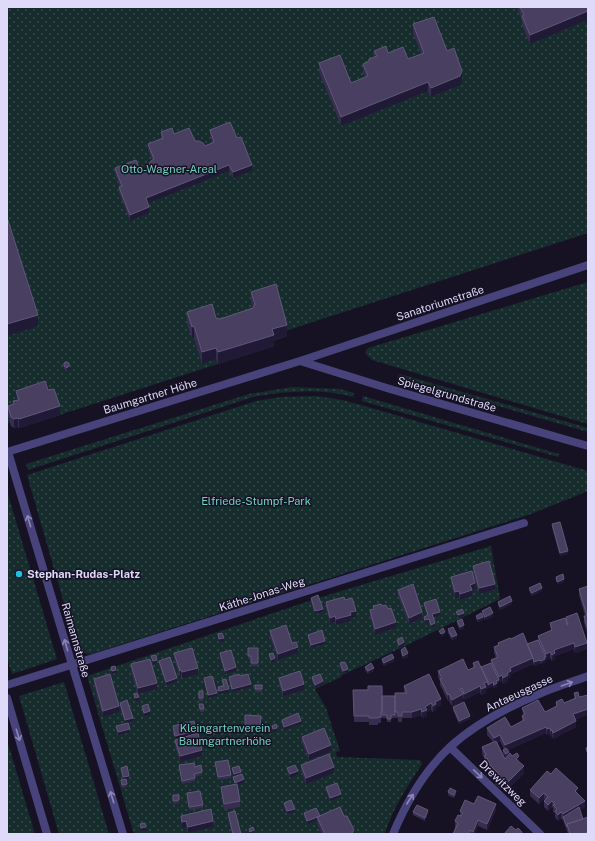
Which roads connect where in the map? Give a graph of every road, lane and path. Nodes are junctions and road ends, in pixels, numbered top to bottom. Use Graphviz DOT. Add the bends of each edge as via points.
graph roads {
  1 [pos="588,265"];
  2 [pos="300,361"];
  3 [pos="588,446"];
  4 [pos="8,452"];
  5 [pos="524,523"];
  6 [pos="72,666"];
  7 [pos="588,676"];
  8 [pos="7,685"];
  9 [pos="7,698"];
  10 [pos="450,748"];
  11 [pos="48,834"];
  12 [pos="123,834"];
  13 [pos="393,834"];
  14 [pos="540,834"];
  1 -- 2 [label="street, Sanatoriumstraße"];
  2 -- 3 [label="street, Spiegelgrundstraße"];
  2 -- 4 [label="street, Baumgartner Höhe"];
  6 -- 4 [label="street, Raimannstraße, one-way"];
  5 -- 6 [label="street, Käthe-Jonas-Weg"];
  6 -- 8 [label="street, Käthe-Jonas-Weg"];
  12 -- 6 [label="street, Raimannstraße, one-way"];
  10 -- 7 [label="street, Antaeusgasse, one-way" via="492,717 539,694"];
  9 -- 11 [label="street, one-way"];
  13 -- 10 [label="street, Antaeusgasse, one-way" via="419,785 438,759"];
  10 -- 14 [label="street, Drewitzweg, one-way"];
}
